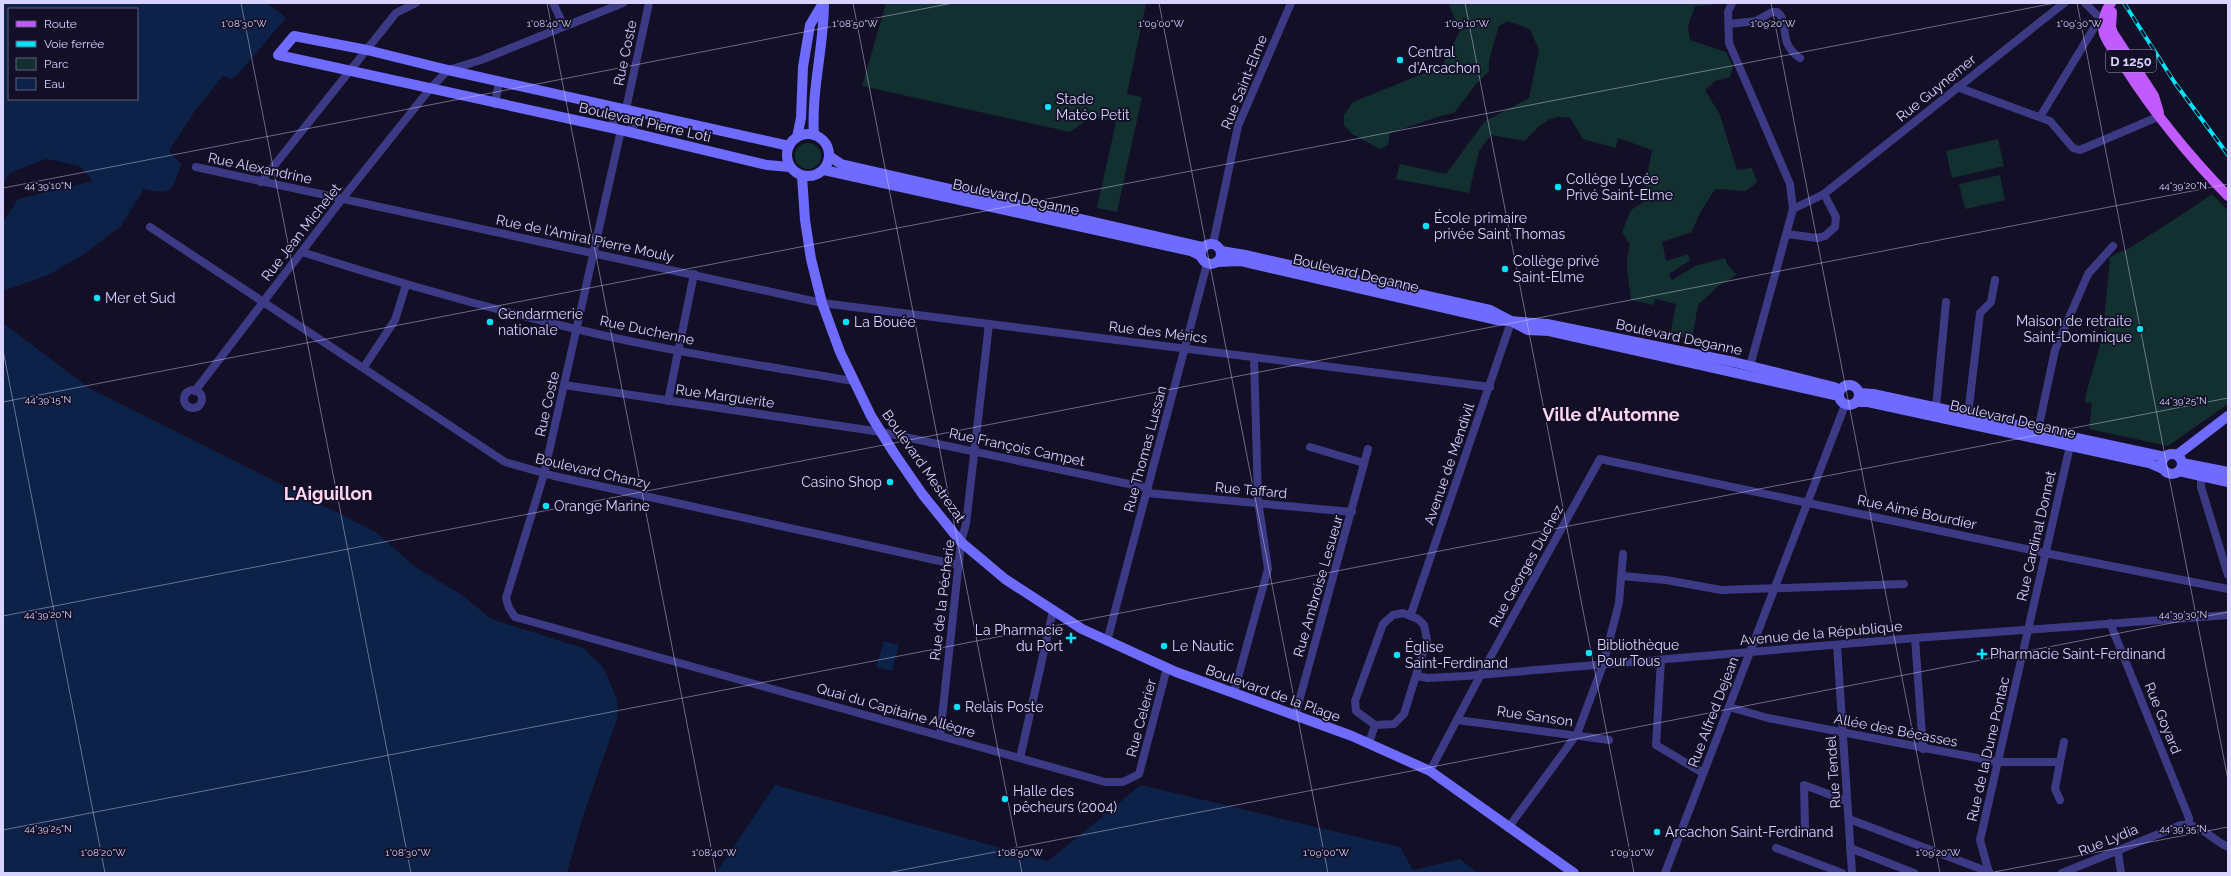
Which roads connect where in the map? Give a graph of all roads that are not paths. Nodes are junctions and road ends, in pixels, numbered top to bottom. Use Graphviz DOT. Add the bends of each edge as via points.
graph roads {
  1 [pos="416,3"];
  2 [pos="553,3"];
  3 [pos="623,3"];
  4 [pos="649,3"];
  5 [pos="824,3"];
  6 [pos="1291,3"];
  7 [pos="1732,3"];
  8 [pos="2064,3"];
  9 [pos="2085,3"];
  10 [pos="2112,3"];
  11 [pos="2102,18"];
  12 [pos="1728,24"];
  13 [pos="564,26"];
  14 [pos="367,50"];
  15 [pos="1800,58"];
  16 [pos="448,70"];
  17 [pos="349,71"];
  18 [pos="499,82"];
  19 [pos="1957,87"];
  20 [pos="429,90"];
  21 [pos="495,104"];
  22 [pos="626,109"];
  23 [pos="2160,116"];
  24 [pos="2040,117"];
  25 [pos="622,130"];
  26 [pos="814,135"];
  27 [pos="797,137"];
  28 [pos="789,146"];
  29 [pos="829,156"];
  30 [pos="196,167"];
  31 [pos="790,167"];
  32 [pos="824,170"];
  33 [pos="802,176"];
  34 [pos="262,182"];
  35 [pos="1824,194"];
  36 [pos="2228,196"];
  37 [pos="342,199"];
  38 [pos="1793,209"];
  39 [pos="150,227"];
  40 [pos="1787,234"];
  41 [pos="2113,246"];
  42 [pos="302,252"];
  43 [pos="594,253"];
  44 [pos="1208,254"];
  45 [pos="694,274"];
  46 [pos="1995,280"];
  47 [pos="406,285"];
  48 [pos="263,302"];
  49 [pos="822,302"];
  50 [pos="1946,302"];
  51 [pos="1511,322"];
  52 [pos="989,324"];
  53 [pos="577,329"];
  54 [pos="1186,348"];
  55 [pos="679,351"];
  56 [pos="1254,357"];
  57 [pos="1750,366"];
  58 [pos="364,367"];
  59 [pos="853,381"];
  60 [pos="564,385"];
  61 [pos="1490,387"];
  62 [pos="194,391"];
  63 [pos="1840,393"];
  64 [pos="1858,398"];
  65 [pos="668,401"];
  66 [pos="1845,405"];
  67 [pos="1936,407"];
  68 [pos="1968,415"];
  69 [pos="2228,416"];
  70 [pos="2038,430"];
  71 [pos="881,432"];
  72 [pos="2070,446"];
  73 [pos="1310,447"];
  74 [pos="1368,449"];
  75 [pos="974,451"];
  76 [pos="2165,457"];
  77 [pos="1600,459"];
  78 [pos="1364,463"];
  79 [pos="2179,463"];
  80 [pos="2163,469"];
  81 [pos="2228,472"];
  82 [pos="544,474"];
  83 [pos="2201,476"];
  84 [pos="2228,482"];
  85 [pos="1147,491"];
  86 [pos="1806,502"];
  87 [pos="1259,504"];
  88 [pos="1352,512"];
  89 [pos="960,542"];
  90 [pos="1624,554"];
  91 [pos="2046,554"];
  92 [pos="958,565"];
  93 [pos="2228,575"];
  94 [pos="1622,576"];
  95 [pos="1904,584"];
  96 [pos="1774,589"];
  97 [pos="2228,589"];
  98 [pos="1053,610"];
  99 [pos="1411,614"];
  100 [pos="2228,615"];
  101 [pos="2110,623"];
  102 [pos="2028,631"];
  103 [pos="1915,638"];
  104 [pos="1107,641"];
  105 [pos="1838,645"];
  106 [pos="1750,652"];
  107 [pos="645,654"];
  108 [pos="1661,660"];
  109 [pos="1603,665"];
  110 [pos="1167,668"];
  111 [pos="1481,674"];
  112 [pos="1417,676"];
  113 [pos="1234,692"];
  114 [pos="1729,707"];
  115 [pos="1295,716"];
  116 [pos="1457,720"];
  117 [pos="1375,725"];
  118 [pos="1843,732"];
  119 [pos="1577,734"];
  120 [pos="940,736"];
  121 [pos="1609,740"];
  122 [pos="2064,742"];
  123 [pos="1369,743"];
  124 [pos="1923,749"];
  125 [pos="1020,758"];
  126 [pos="1998,762"];
  127 [pos="2060,762"];
  128 [pos="1430,772"];
  129 [pos="1703,773"];
  130 [pos="1139,774"];
  131 [pos="2060,800"];
  132 [pos="1847,801"];
  133 [pos="1849,819"];
  134 [pos="2189,824"];
  135 [pos="1508,828"];
  136 [pos="1805,829"];
  137 [pos="1776,848"];
  138 [pos="1850,848"];
  139 [pos="2228,848"];
  140 [pos="2118,851"];
  141 [pos="1574,873"];
  142 [pos="1665,873"];
  143 [pos="1842,873"];
  144 [pos="1852,873"];
  145 [pos="1914,873"];
  146 [pos="1989,873"];
  147 [pos="2062,873"];
  148 [pos="2121,873"];
  1 -- 14 [label="street" via="396,13"];
  2 -- 13 [label="street"];
  3 -- 13 [label="street"];
  4 -- 22 [label="street, Rue Coste"];
  5 -- 26 [label="street" via="824,28 812,117"];
  5 -- 27 [label="street" via="810,25 803,67 801,118"];
  6 -- 44 [label="street, Rue Saint-Elme" via="1238,126"];
  7 -- 12 [label="street" via="1728,12"];
  8 -- 19 [label="street, Rue Guynemer"];
  9 -- 11 [label="street"];
  10 -- 11 [label="main road, D 1250" via="2106,8"];
  10 -- 23 [label="main road, D 1250" via="2113,33 2154,96"];
  11 -- 23 [label="main road, D 1250" via="2104,34 2146,101"];
  11 -- 24 [label="street"];
  12 -- 15 [label="street" via="1756,21 1777,12 1782,18 1787,45"];
  12 -- 38 [label="street" via="1729,44 1790,184"];
  13 -- 16 [label="street"];
  14 -- 16 [label="street, Boulevard Pierre Loti"];
  14 -- 17 [label="street"];
  14 -- 17 [label="street, Boulevard Pierre Loti" via="294,36 278,56"];
  16 -- 18 [label="street, Boulevard Pierre Loti"];
  16 -- 20 [label="street"];
  17 -- 20 [label="street, Boulevard Pierre Loti"];
  17 -- 34 [label="street"];
  18 -- 21 [label="street"];
  18 -- 22 [label="street, Boulevard Pierre Loti"];
  19 -- 24 [label="street"];
  19 -- 35 [label="street, Rue Guynemer"];
  20 -- 21 [label="street, Boulevard Pierre Loti"];
  20 -- 37 [label="street, Rue Jean Michelet"];
  21 -- 25 [label="street, Boulevard Pierre Loti"];
  22 -- 25 [label="street" via="617,112 613,118 614,124"];
  22 -- 25 [label="street" via="632,113 635,120 629,130"];
  22 -- 28 [label="street, Boulevard Pierre Loti"];
  23 -- 24 [label="street" via="2080,150 2073,148 2050,121"];
  23 -- 36 [label="main road, D 1250" via="2193,160"];
  25 -- 31 [label="street, Boulevard Pierre Loti" via="767,165"];
  25 -- 43 [label="street, Rue Coste"];
  26 -- 27 [label="street"];
  26 -- 29 [label="street" via="826,145"];
  27 -- 28 [label="street"];
  28 -- 31 [label="street" via="787,153"];
  29 -- 32 [label="street"];
  29 -- 44 [label="street, Boulevard Deganne" via="841,164 1150,233"];
  30 -- 34 [label="street, Rue Alexandrine"];
  31 -- 33 [label="street"];
  32 -- 33 [label="street" via="814,176"];
  32 -- 44 [label="street, Boulevard Deganne"];
  33 -- 49 [label="street, Boulevard Mestrezat" via="804,220"];
  34 -- 37 [label="street, Rue Alexandrine"];
  35 -- 38 [label="street, Rue Guynemer"];
  35 -- 40 [label="street" via="1836,217 1835,228 1825,236 1817,238"];
  37 -- 42 [label="street, Rue Jean Michelet"];
  37 -- 43 [label="street, Rue de l'Amiral Pierre Mouly"];
  38 -- 40 [label="street"];
  39 -- 48 [label="street, Boulevard Chanzy"];
  40 -- 57 [label="street"];
  41 -- 70 [label="street" via="2088,274 2055,350"];
  42 -- 47 [label="street, Rue Duchenne"];
  42 -- 48 [label="street, Rue Jean Michelet"];
  43 -- 45 [label="street, Rue de l'Amiral Pierre Mouly"];
  43 -- 53 [label="street, Rue Coste"];
  44 -- 51 [label="street, Boulevard Deganne"];
  44 -- 51 [label="street, Boulevard Deganne" via="1221,256 1221,251 1282,263 1490,310"];
  44 -- 54 [label="street, Rue Thomas Lussan"];
  45 -- 49 [label="street, Rue de l'Amiral Pierre Mouly"];
  45 -- 55 [label="street"];
  46 -- 68 [label="street" via="1991,302 1980,312"];
  47 -- 53 [label="street, Rue Duchenne"];
  47 -- 58 [label="street" via="394,320"];
  48 -- 58 [label="street, Boulevard Chanzy"];
  48 -- 62 [label="street, Rue Jean Michelet"];
  49 -- 52 [label="street, Rue des Mérics"];
  49 -- 59 [label="street, Boulevard Mestrezat"];
  50 -- 67 [label="street"];
  51 -- 57 [label="street, Boulevard Deganne" via="1547,324"];
  51 -- 61 [label="street, Avenue de Mendivil"];
  51 -- 63 [label="street, Boulevard Deganne" via="1528,330 1549,331"];
  52 -- 54 [label="street, Rue des Mérics"];
  52 -- 75 [label="street, Rue de la Pécherie"];
  53 -- 55 [label="street, Rue Duchenne"];
  53 -- 60 [label="street, Rue Coste"];
  54 -- 56 [label="street, Rue des Mérics"];
  54 -- 85 [label="street, Rue Thomas Lussan"];
  55 -- 59 [label="street, Rue Duchenne"];
  55 -- 65 [label="street"];
  56 -- 61 [label="street, Rue des Mérics"];
  56 -- 87 [label="street"];
  57 -- 63 [label="street, Boulevard Deganne" via="1834,387"];
  58 -- 82 [label="street, Boulevard Chanzy" via="505,462"];
  59 -- 71 [label="street, Boulevard Mestrezat"];
  60 -- 65 [label="street, Rue Marguerite"];
  60 -- 82 [label="street, Rue Coste"];
  61 -- 99 [label="street, Avenue de Mendivil"];
  63 -- 64 [label="street" via="1845,386 1851,385 1856,388"];
  63 -- 66 [label="street"];
  64 -- 66 [label="street" via="1852,405"];
  64 -- 67 [label="street, Boulevard Deganne" via="1873,394"];
  64 -- 72 [label="street, Boulevard Deganne"];
  65 -- 71 [label="street, Rue Marguerite"];
  66 -- 86 [label="street, Rue Alfred Dejean"];
  67 -- 68 [label="street, Boulevard Deganne"];
  68 -- 70 [label="street, Boulevard Deganne"];
  69 -- 79 [label="street"];
  70 -- 76 [label="street, Boulevard Deganne"];
  71 -- 75 [label="street, Rue François Campet"];
  71 -- 89 [label="street, Boulevard Mestrezat" via="923,495"];
  72 -- 80 [label="street, Boulevard Deganne" via="2149,463"];
  72 -- 91 [label="street, Rue Cardinal Donnet"];
  73 -- 78 [label="street"];
  74 -- 78 [label="street, Rue Ambroise Lesueur"];
  75 -- 85 [label="street, Rue François Campet"];
  75 -- 89 [label="street, Rue de la Pécherie" via="966,524"];
  76 -- 79 [label="street" via="2170,454"];
  76 -- 80 [label="street" via="2162,462"];
  77 -- 86 [label="street, Rue Aimé Bourdier"];
  77 -- 111 [label="street, Rue Georges Duchez"];
  78 -- 88 [label="street, Rue Ambroise Lesueur"];
  79 -- 80 [label="street, Boulevard Deganne" via="2170,474"];
  79 -- 81 [label="street"];
  79 -- 83 [label="street"];
  82 -- 92 [label="street, Boulevard Chanzy"];
  82 -- 107 [label="street, Rue Coste" via="506,598 509,608 515,617"];
  83 -- 84 [label="street"];
  83 -- 93 [label="street" via="2201,487"];
  85 -- 87 [label="street, Rue Taffard"];
  85 -- 104 [label="street, Rue Thomas Lussan"];
  86 -- 91 [label="street, Rue Aimé Bourdier"];
  86 -- 96 [label="street, Rue Alfred Dejean"];
  87 -- 88 [label="street, Rue Taffard"];
  87 -- 113 [label="street" via="1268,569"];
  88 -- 115 [label="street, Rue Ambroise Lesueur"];
  89 -- 92 [label="street, Rue de la Pécherie"];
  89 -- 98 [label="street, Boulevard de la Plage" via="1005,579"];
  90 -- 94 [label="street"];
  91 -- 97 [label="street, Rue Aimé Bourdier"];
  91 -- 102 [label="street, Rue Cardinal Donnet"];
  92 -- 120 [label="street, Rue de la Pécherie"];
  94 -- 96 [label="street" via="1666,580 1721,590"];
  94 -- 109 [label="street" via="1619,603"];
  95 -- 96 [label="street"];
  96 -- 106 [label="street, Rue Alfred Dejean"];
  98 -- 104 [label="street, Boulevard de la Plage" via="1082,629"];
  98 -- 125 [label="street"];
  99 -- 112 [label="street" via="1418,619 1427,640"];
  99 -- 117 [label="street" via="1393,615 1383,624 1355,701 1356,711"];
  100 -- 101 [label="street, Avenue de la République"];
  101 -- 102 [label="street, Avenue de la République"];
  101 -- 134 [label="street, Rue Goyard" via="2189,818"];
  102 -- 103 [label="street, Avenue de la République"];
  102 -- 126 [label="street, Rue de la Dune Pontac"];
  103 -- 105 [label="street, Avenue de la République"];
  103 -- 124 [label="street"];
  104 -- 110 [label="street, Boulevard de la Plage"];
  105 -- 106 [label="street, Avenue de la République"];
  105 -- 118 [label="street, Rue Tendel"];
  106 -- 108 [label="street, Avenue de la République"];
  106 -- 114 [label="street, Rue Alfred Dejean"];
  107 -- 120 [label="street, Quai du Capitaine Allègre"];
  108 -- 109 [label="street, Avenue de la République"];
  108 -- 129 [label="street" via="1656,745"];
  109 -- 111 [label="street, Avenue de la République"];
  109 -- 119 [label="street"];
  110 -- 113 [label="street, Boulevard de la Plage"];
  110 -- 130 [label="street, Rue Celerier"];
  111 -- 112 [label="street, Avenue de la République" via="1428,678"];
  111 -- 116 [label="street, Rue Georges Duchez"];
  112 -- 117 [label="street" via="1404,714 1394,724"];
  113 -- 115 [label="street, Boulevard de la Plage"];
  114 -- 118 [label="street, Allée des Bécasses" via="1768,718"];
  114 -- 129 [label="street, Rue Alfred Dejean"];
  115 -- 123 [label="street, Boulevard de la Plage"];
  116 -- 119 [label="street, Rue Sanson"];
  116 -- 128 [label="street, Rue Georges Duchez"];
  117 -- 123 [label="street"];
  118 -- 124 [label="street, Allée des Bécasses"];
  118 -- 132 [label="street, Rue Tendel"];
  119 -- 121 [label="street, Rue Sanson"];
  119 -- 135 [label="street"];
  120 -- 125 [label="street, Quai du Capitaine Allègre"];
  122 -- 127 [label="street"];
  123 -- 128 [label="street, Boulevard de la Plage"];
  124 -- 126 [label="street, Allée des Bécasses"];
  125 -- 130 [label="street, Quai du Capitaine Allègre" via="1104,782 1123,782"];
  126 -- 127 [label="street, Allée des Bécasses"];
  126 -- 146 [label="street, Rue de la Dune Pontac" via="1980,840"];
  127 -- 131 [label="street" via="2055,789"];
  128 -- 135 [label="street, Boulevard de la Plage"];
  129 -- 142 [label="street, Rue Alfred Dejean"];
  132 -- 133 [label="street, Rue Tendel"];
  132 -- 136 [label="street" via="1804,785"];
  133 -- 138 [label="street, Rue Tendel"];
  133 -- 146 [label="street"];
  134 -- 139 [label="street"];
  134 -- 140 [label="street, Rue Lydia" via="2180,825"];
  135 -- 141 [label="street, Boulevard de la Plage"];
  137 -- 143 [label="street"];
  138 -- 144 [label="street, Rue Tendel"];
  138 -- 145 [label="street"];
  140 -- 147 [label="street, Rue Lydia"];
  140 -- 148 [label="street"];
}
